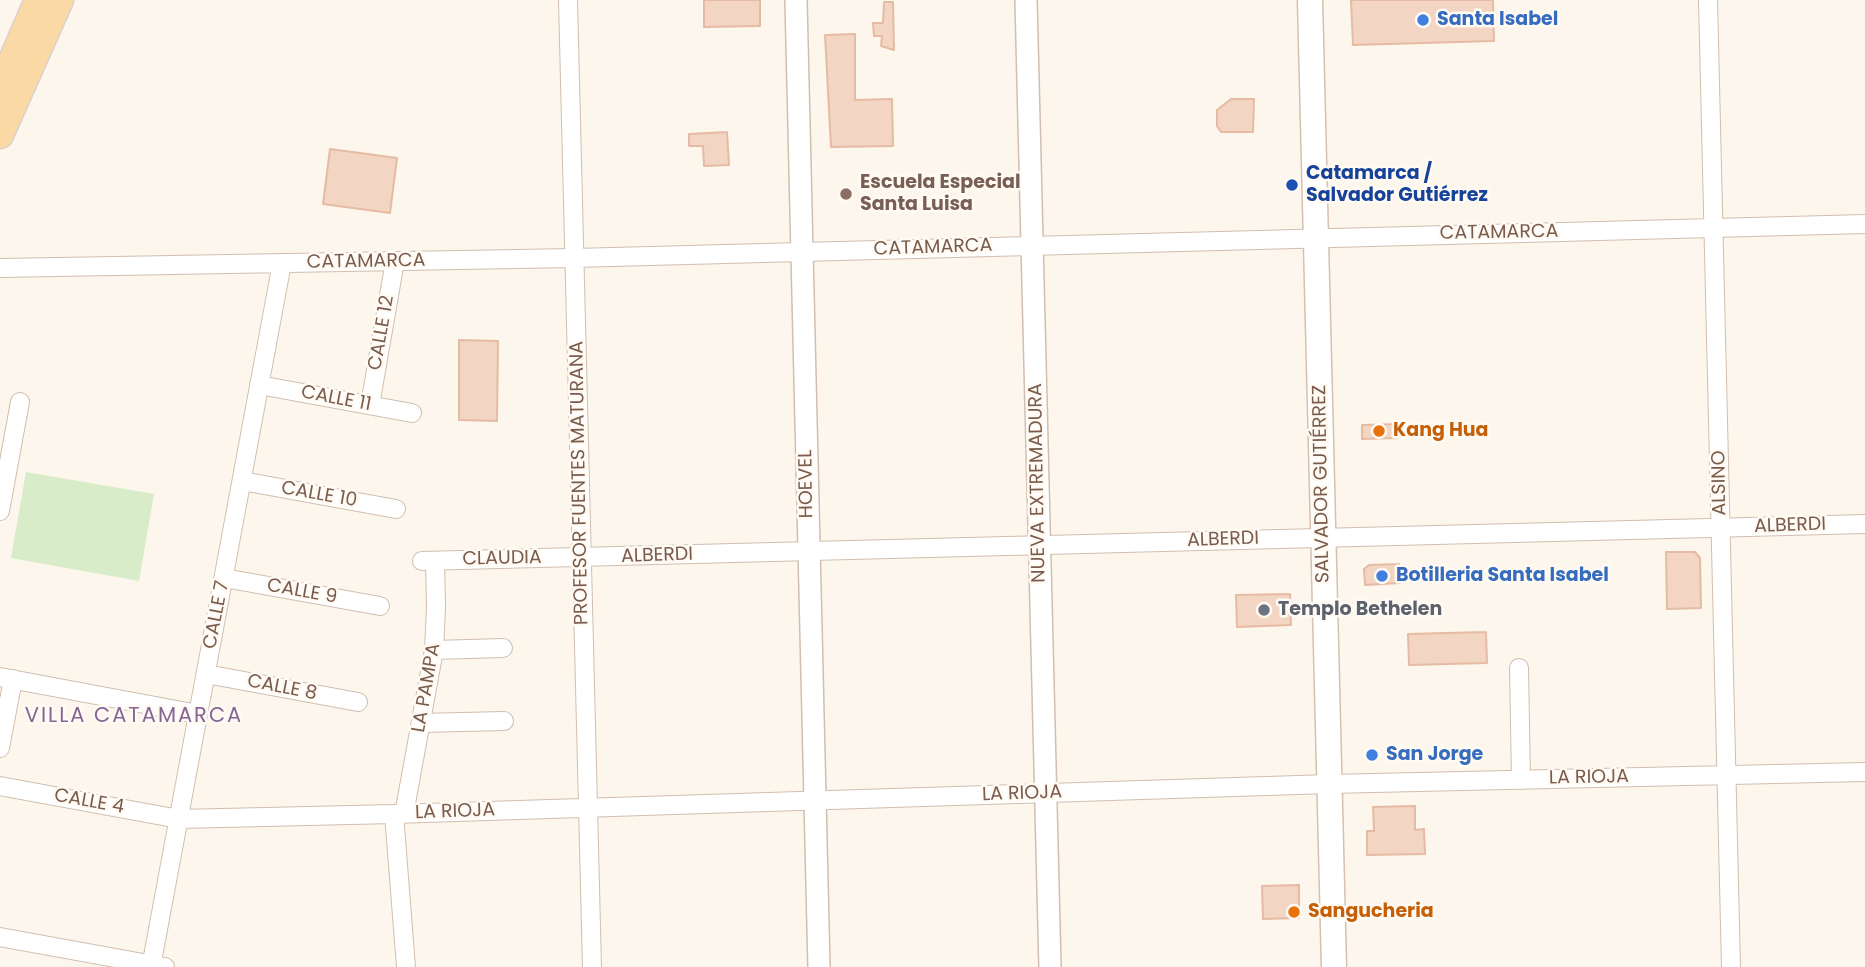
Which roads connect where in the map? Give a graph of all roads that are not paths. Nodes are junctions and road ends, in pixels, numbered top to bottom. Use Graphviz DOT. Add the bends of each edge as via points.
graph roads {
  1 [pos="38,0"];
  2 [pos="60,0"];
  3 [pos="568,0"];
  4 [pos="796,0"];
  5 [pos="1026,0"];
  6 [pos="1310,0"];
  7 [pos="1707,0"];
  8 [pos="0,87"];
  9 [pos="0,135"];
  10 [pos="1865,224"];
  11 [pos="1713,228"];
  12 [pos="1316,238"];
  13 [pos="1032,246"];
  14 [pos="802,252"];
  15 [pos="574,258"];
  16 [pos="395,261"];
  17 [pos="282,263"];
  18 [pos="0,268"];
  19 [pos="260,385"];
  20 [pos="20,402"];
  21 [pos="370,405"];
  22 [pos="411,413"];
  23 [pos="6,449"];
  24 [pos="242,481"];
  25 [pos="396,509"];
  26 [pos="0,511"];
  27 [pos="1865,524"];
  28 [pos="1720,528"];
  29 [pos="1323,537"];
  30 [pos="1039,544"];
  31 [pos="809,552"];
  32 [pos="582,558"];
  33 [pos="428,561"];
  34 [pos="224,578"];
  35 [pos="380,606"];
  36 [pos="503,648"];
  37 [pos="434,650"];
  38 [pos="1519,668"];
  39 [pos="206,674"];
  40 [pos="6,678"];
  41 [pos="358,702"];
  42 [pos="198,714"];
  43 [pos="504,721"];
  44 [pos="421,723"];
  45 [pos="0,748"];
  46 [pos="1865,772"];
  47 [pos="1726,775"];
  48 [pos="1521,780"];
  49 [pos="1329,785"];
  50 [pos="0,786"];
  51 [pos="1046,793"];
  52 [pos="815,800"];
  53 [pos="588,807"];
  54 [pos="399,814"];
  55 [pos="179,819"];
  56 [pos="0,937"];
  57 [pos="156,966"];
  58 [pos="406,967"];
  59 [pos="592,967"];
  60 [pos="819,967"];
  61 [pos="1050,967"];
  62 [pos="1334,967"];
  63 [pos="1731,967"];
  1 -- 8 [label="main road"];
  2 -- 9 [label="main road"];
  3 -- 15 [label="street, PROFESOR FUENTES MATURANA"];
  4 -- 14 [label="street, HOEVEL"];
  5 -- 13 [label="street, NUEVA EXTREMADURA"];
  6 -- 12 [label="main road, SALVADOR GUTIÉRREZ"];
  7 -- 11 [label="street, ALSINO"];
  10 -- 11 [label="street, CATAMARCA"];
  11 -- 12 [label="street, CATAMARCA"];
  11 -- 28 [label="street, ALSINO"];
  12 -- 13 [label="street, CATAMARCA"];
  12 -- 29 [label="main road, SALVADOR GUTIÉRREZ"];
  13 -- 14 [label="street, CATAMARCA"];
  13 -- 30 [label="street, NUEVA EXTREMADURA"];
  14 -- 15 [label="street, CATAMARCA"];
  14 -- 31 [label="street, HOEVEL"];
  15 -- 16 [label="street, CATAMARCA"];
  15 -- 32 [label="street, PROFESOR FUENTES MATURANA"];
  16 -- 17 [label="street, CATAMARCA"];
  16 -- 21 [label="street, CALLE 12"];
  17 -- 18 [label="street, CATAMARCA"];
  17 -- 19 [label="street, CALLE 7"];
  19 -- 21 [label="street, CALLE 11"];
  19 -- 24 [label="street, CALLE 7"];
  20 -- 23 [label="street"];
  21 -- 22 [label="street, CALLE 11"];
  23 -- 26 [label="street"];
  24 -- 25 [label="street, CALLE 10"];
  24 -- 34 [label="street, CALLE 7"];
  27 -- 28 [label="street, ALBERDI"];
  28 -- 29 [label="street, ALBERDI"];
  28 -- 47 [label="street, ALSINO"];
  29 -- 30 [label="street, ALBERDI"];
  29 -- 49 [label="main road, SALVADOR GUTIÉRREZ"];
  30 -- 31 [label="street, ALBERDI"];
  30 -- 51 [label="street, NUEVA EXTREMADURA"];
  31 -- 32 [label="street, ALBERDI"];
  31 -- 52 [label="street, HOEVEL"];
  32 -- 33 [label="street, CLAUDIA"];
  32 -- 53 [label="street, PROFESOR FUENTES MATURANA"];
  33 -- 37 [label="street, LA PAMPA" via="436,607"];
  34 -- 35 [label="street, CALLE 9"];
  34 -- 39 [label="street, CALLE 7"];
  36 -- 37 [label="street"];
  37 -- 44 [label="street, LA PAMPA"];
  38 -- 48 [label="street"];
  39 -- 41 [label="street, CALLE 8"];
  39 -- 42 [label="street, CALLE 7"];
  40 -- 42 [label="street"];
  40 -- 45 [label="street"];
  42 -- 55 [label="street, CALLE 7"];
  43 -- 44 [label="street"];
  44 -- 54 [label="street, LA PAMPA"];
  46 -- 47 [label="street, LA RIOJA"];
  47 -- 48 [label="street, LA RIOJA"];
  47 -- 63 [label="street, ALSINO"];
  48 -- 49 [label="street, LA RIOJA"];
  49 -- 51 [label="street, LA RIOJA"];
  49 -- 62 [label="main road, SALVADOR GUTIÉRREZ"];
  50 -- 55 [label="street, CALLE 4"];
  51 -- 52 [label="street, LA RIOJA"];
  51 -- 61 [label="street, NUEVA EXTREMADURA"];
  52 -- 53 [label="street, LA RIOJA"];
  52 -- 60 [label="street, HOEVEL"];
  53 -- 54 [label="street, LA RIOJA"];
  53 -- 59 [label="street, PROFESOR FUENTES MATURANA"];
  54 -- 55 [label="street, LA RIOJA"];
  54 -- 58 [label="street, LA PAMPA"];
  55 -- 57 [label="street, CALLE 7"];
  56 -- 57 [label="street"];
}
